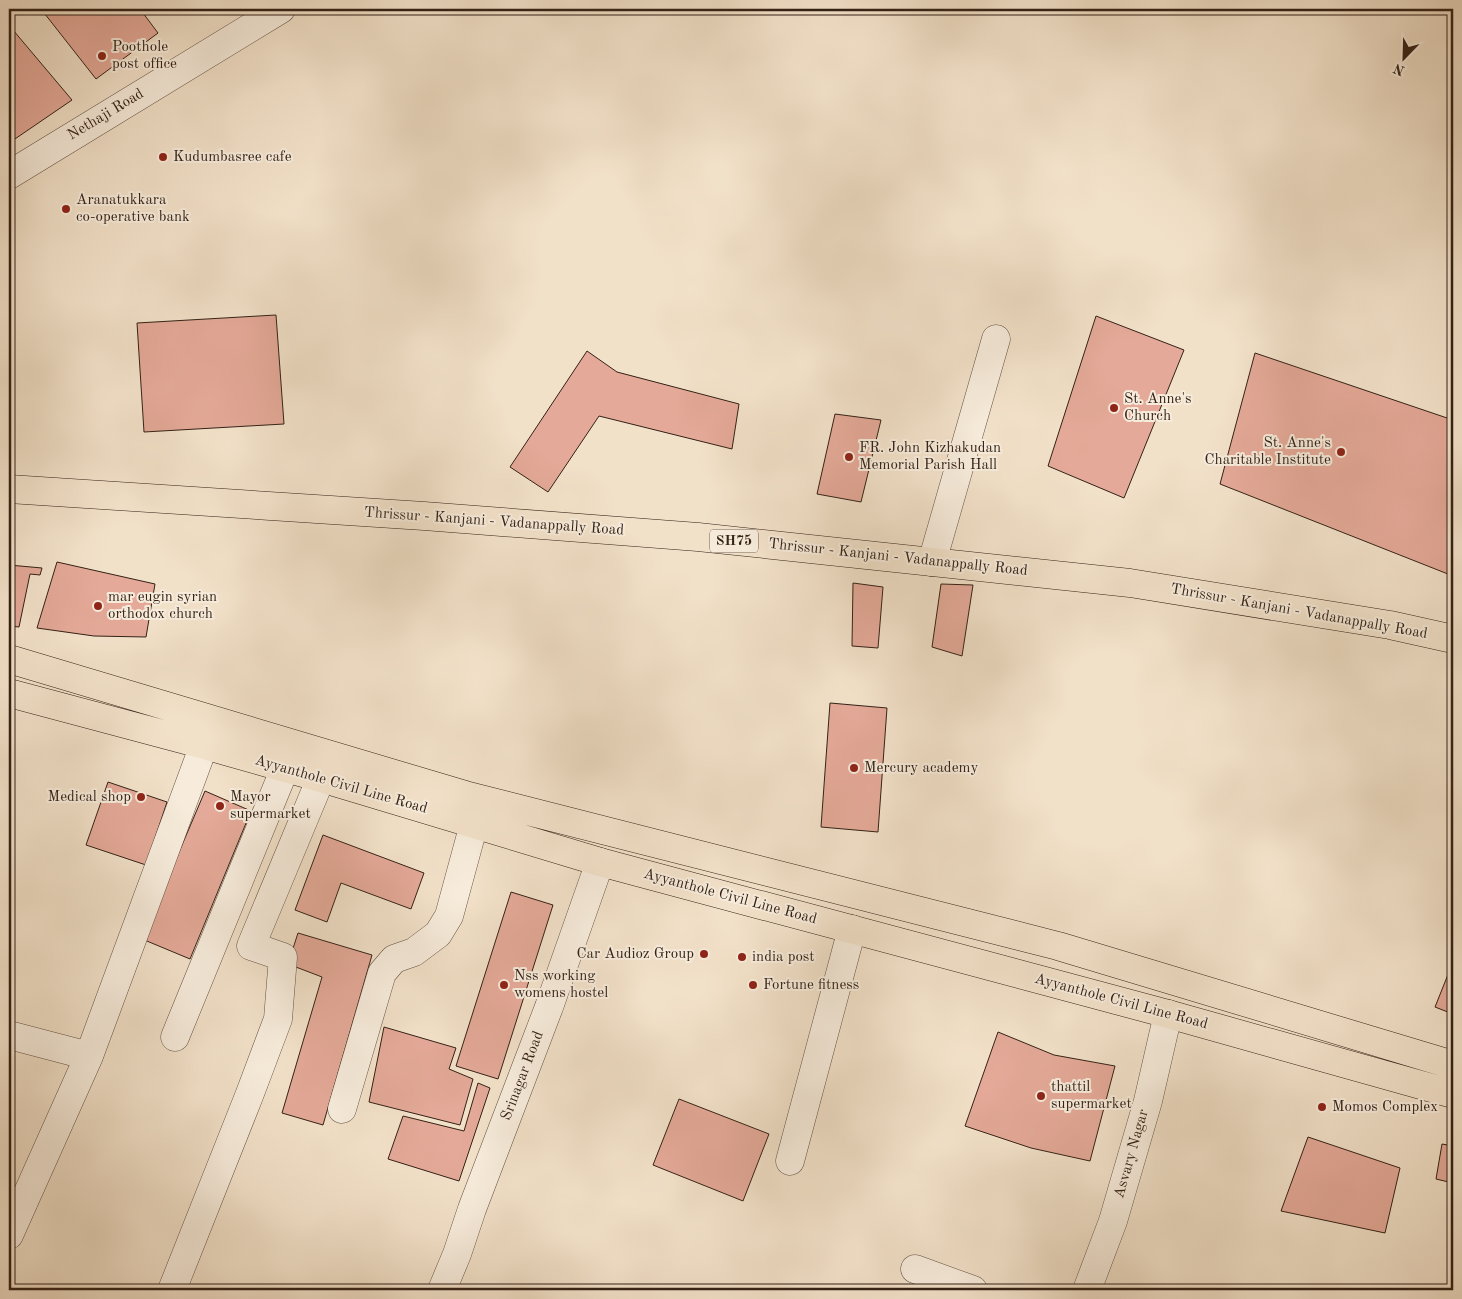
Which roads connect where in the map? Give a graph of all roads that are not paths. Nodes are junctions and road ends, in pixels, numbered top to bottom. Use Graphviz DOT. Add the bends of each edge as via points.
graph roads {
  1 [pos="281,9"];
  2 [pos="9,175"];
  3 [pos="996,339"];
  4 [pos="9,489"];
  5 [pos="932,562"];
  6 [pos="1453,638"];
  7 [pos="9,659"];
  8 [pos="9,693"];
  9 [pos="204,745"];
  10 [pos="285,768"];
  11 [pos="321,778"];
  12 [pos="474,824"];
  13 [pos="600,862"];
  14 [pos="852,930"];
  15 [pos="1168,1014"];
  16 [pos="9,1035"];
  17 [pos="175,1037"];
  18 [pos="89,1056"];
  19 [pos="1453,1064"];
  20 [pos="1453,1094"];
  21 [pos="342,1110"];
  22 [pos="790,1161"];
  23 [pos="9,1235"];
  24 [pos="915,1269"];
  25 [pos="172,1290"];
  26 [pos="442,1290"];
  27 [pos="973,1290"];
  28 [pos="1087,1290"];
  1 -- 2 [label="street, Nethaji Road"];
  3 -- 5 [label="street"];
  4 -- 5 [label="main road, Thrissur - Kanjani - Vadanappally Road / SH75" via="698,537"];
  5 -- 6 [label="main road, Thrissur - Kanjani - Vadanappally Road / SH75" via="1130,583"];
  7 -- 19 [label="main road" via="465,794 1058,946"];
  8 -- 9 [label="main road, Ayyanthole Civil Line Road"];
  9 -- 10 [label="main road, Ayyanthole Civil Line Road"];
  9 -- 18 [label="street"];
  10 -- 11 [label="main road, Ayyanthole Civil Line Road"];
  10 -- 17 [label="street"];
  11 -- 12 [label="main road, Ayyanthole Civil Line Road"];
  11 -- 25 [label="street" via="251,946 283,957 278,1019"];
  12 -- 13 [label="main road, Ayyanthole Civil Line Road"];
  12 -- 21 [label="street" via="446,922 438,934 414,952 394,959 382,972"];
  13 -- 14 [label="main road, Ayyanthole Civil Line Road"];
  13 -- 26 [label="street, Srinagar Road"];
  14 -- 15 [label="main road, Ayyanthole Civil Line Road"];
  14 -- 22 [label="street"];
  15 -- 20 [label="main road, Ayyanthole Civil Line Road"];
  15 -- 28 [label="street, Asvary Nagar" via="1143,1119 1113,1221"];
  16 -- 18 [label="street"];
  18 -- 23 [label="street"];
  24 -- 27 [label="street"];
}
